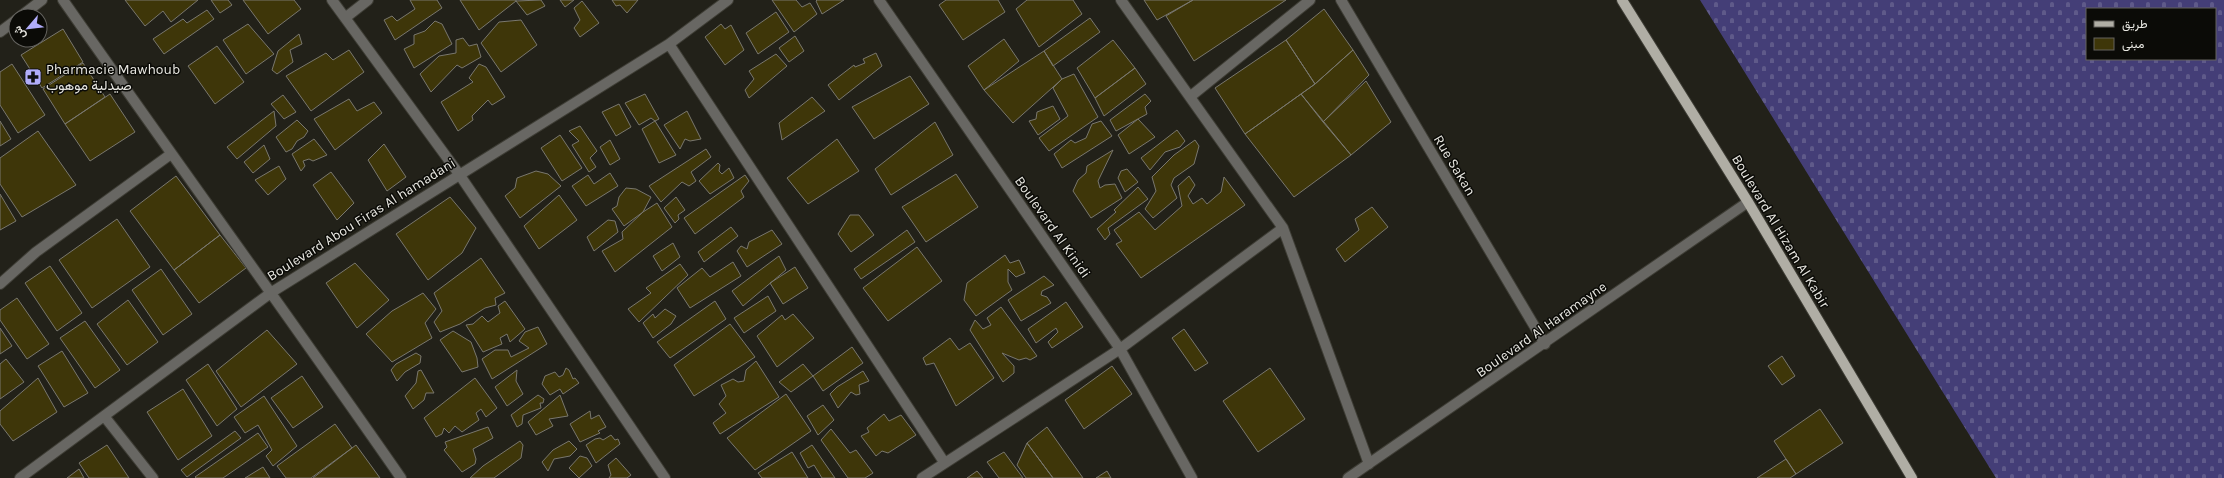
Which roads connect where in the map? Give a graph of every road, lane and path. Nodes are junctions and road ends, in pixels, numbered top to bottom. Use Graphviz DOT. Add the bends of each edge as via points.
graph roads {
  1 [pos="42,0"];
  2 [pos="63,0"];
  3 [pos="332,0"];
  4 [pos="368,0"];
  5 [pos="728,0"];
  6 [pos="879,0"];
  7 [pos="1121,0"];
  8 [pos="1310,0"];
  9 [pos="1341,0"];
  10 [pos="1622,0"];
  11 [pos="32,8"];
  12 [pos="345,18"];
  13 [pos="669,44"];
  14 [pos="1191,96"];
  15 [pos="171,154"];
  16 [pos="460,174"];
  17 [pos="1748,202"];
  18 [pos="1284,228"];
  19 [pos="0,284"];
  20 [pos="272,292"];
  21 [pos="1545,344"];
  22 [pos="1120,349"];
  23 [pos="104,416"];
  24 [pos="944,462"];
  25 [pos="1369,464"];
  26 [pos="20,478"];
  27 [pos="153,478"];
  28 [pos="401,478"];
  29 [pos="665,478"];
  30 [pos="922,478"];
  31 [pos="1192,478"];
  32 [pos="1348,478"];
  33 [pos="1912,478"];
  1 -- 11 [label="street"];
  2 -- 15 [label="street"];
  3 -- 12 [label="street"];
  4 -- 12 [label="street"];
  5 -- 13 [label="street, Boulevard Abou Firas Al hamadani"];
  6 -- 22 [label="street, Boulevard Al Kinidi"];
  7 -- 14 [label="street"];
  8 -- 14 [label="street"];
  9 -- 21 [label="street, Rue Sakan"];
  10 -- 17 [label="main road, Boulevard Al Hizam Al Kabir"];
  12 -- 16 [label="street"];
  13 -- 16 [label="street, Boulevard Abou Firas Al hamadani"];
  13 -- 24 [label="street"];
  14 -- 18 [label="street"];
  15 -- 19 [label="street" via="36,252"];
  15 -- 20 [label="street"];
  16 -- 20 [label="street, Boulevard Abou Firas Al hamadani"];
  16 -- 29 [label="street"];
  17 -- 21 [label="street, Boulevard Al Haramayne"];
  17 -- 33 [label="main road, Boulevard Al Hizam Al Kabir"];
  18 -- 22 [label="street"];
  18 -- 25 [label="street"];
  20 -- 23 [label="street, Boulevard Abou Firas Al hamadani"];
  20 -- 28 [label="street"];
  21 -- 25 [label="street, Boulevard Al Haramayne"];
  22 -- 24 [label="street"];
  22 -- 31 [label="street, Boulevard Al Kinidi"];
  23 -- 26 [label="street, Boulevard Abou Firas Al hamadani"];
  23 -- 27 [label="street"];
  24 -- 30 [label="street"];
  25 -- 32 [label="street, Boulevard Al Haramayne"];
}
